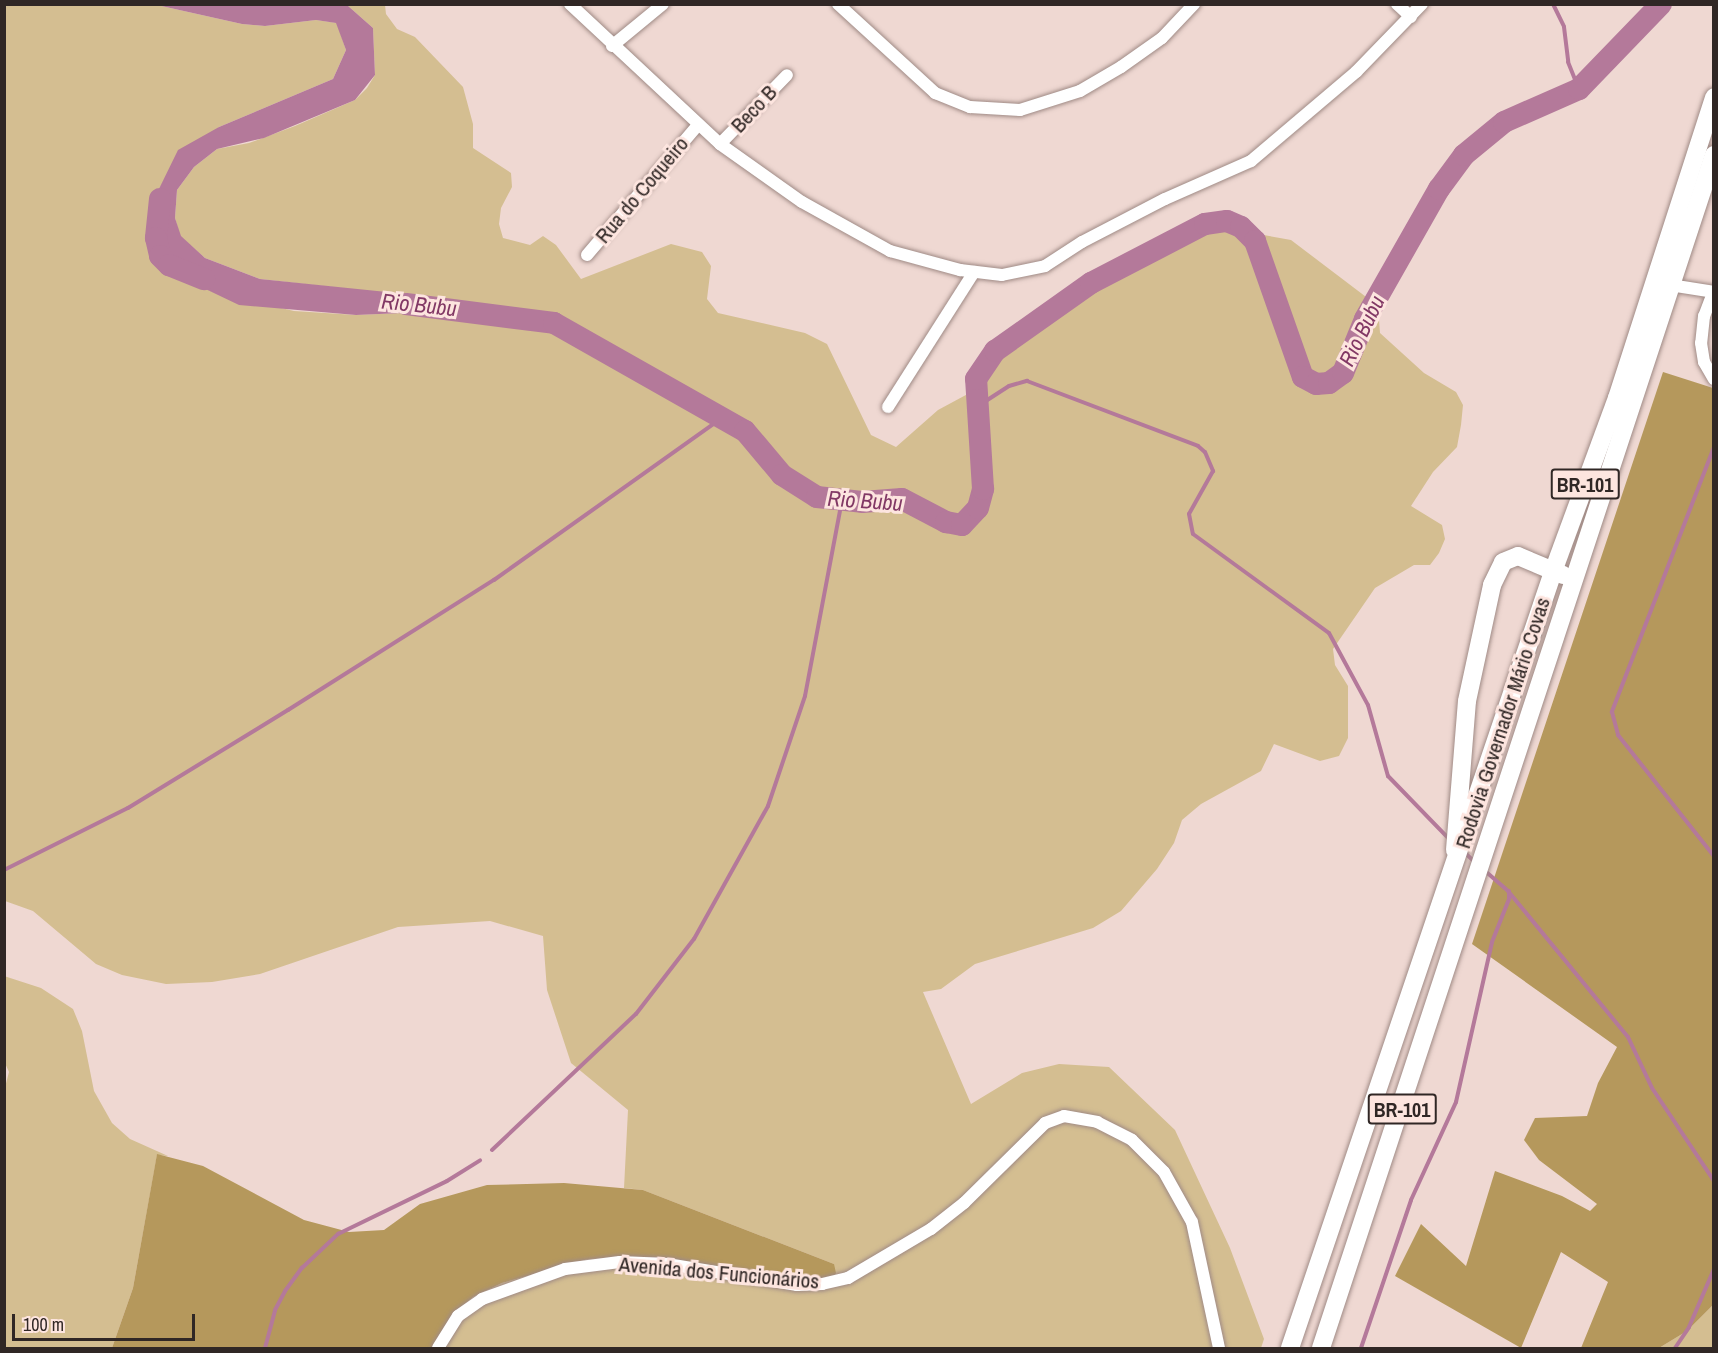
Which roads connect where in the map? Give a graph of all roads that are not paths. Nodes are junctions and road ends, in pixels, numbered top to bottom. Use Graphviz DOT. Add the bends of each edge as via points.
graph roads {
  1 [pos="570,4"];
  2 [pos="663,4"];
  3 [pos="838,4"];
  4 [pos="1194,4"];
  5 [pos="1397,4"];
  6 [pos="1422,4"];
  7 [pos="1411,17"];
  8 [pos="612,46"];
  9 [pos="787,75"];
  10 [pos="1713,97"];
  11 [pos="698,125"];
  12 [pos="720,144"];
  13 [pos="1713,155"];
  14 [pos="587,255"];
  15 [pos="974,272"];
  16 [pos="1670,285"];
  17 [pos="1713,292"];
  18 [pos="1713,379"];
  19 [pos="888,407"];
  20 [pos="1554,568"];
  21 [pos="1500,806"];
  22 [pos="1455,870"];
  23 [pos="1323,1345"];
  24 [pos="438,1348"];
  25 [pos="1219,1348"];
  26 [pos="1290,1348"];
  1 -- 8 [label="street"];
  2 -- 8 [label="street"];
  3 -- 4 [label="street" via="935,93 970,107 1020,110 1080,92 1121,68 1162,38"];
  5 -- 7 [label="street"];
  6 -- 7 [label="street"];
  7 -- 15 [label="street" via="1356,72 1251,161 1165,199 1038,269 1002,275"];
  8 -- 11 [label="street"];
  9 -- 12 [label="street, Beco B"];
  10 -- 20 [label="highway, Rodovia Governador Mário Covas / BR-101" via="1617,398"];
  11 -- 12 [label="street"];
  11 -- 14 [label="street, Rua do Coqueiro"];
  12 -- 15 [label="street" via="802,201 873,243 908,257"];
  13 -- 16 [label="highway, Rodovia Governador Mário Covas / BR-101"];
  15 -- 19 [label="street"];
  16 -- 17 [label="street"];
  16 -- 21 [label="highway, Rodovia Governador Mário Covas / BR-101"];
  17 -- 18 [label="street" via="1704,316 1701,343 1704,362"];
  20 -- 21 [label="highway" via="1562,574 1564,583 1500,773"];
  20 -- 22 [label="highway, Rodovia Governador Mário Covas / BR-101"];
  20 -- 22 [label="highway" via="1512,557 1499,568 1492,585 1463,730"];
  21 -- 23 [label="highway, Rodovia Governador Mário Covas / BR-101"];
  22 -- 26 [label="highway, Rodovia Governador Mário Covas / BR-101"];
  24 -- 25 [label="street, Avenida dos Funcionários" via="458,1316 482,1299 565,1269 620,1262 667,1264 797,1285 848,1278 931,1229 964,1203 1045,1124 1064,1116 1097,1122 1132,1140 1164,1172 1192,1222"];
}
